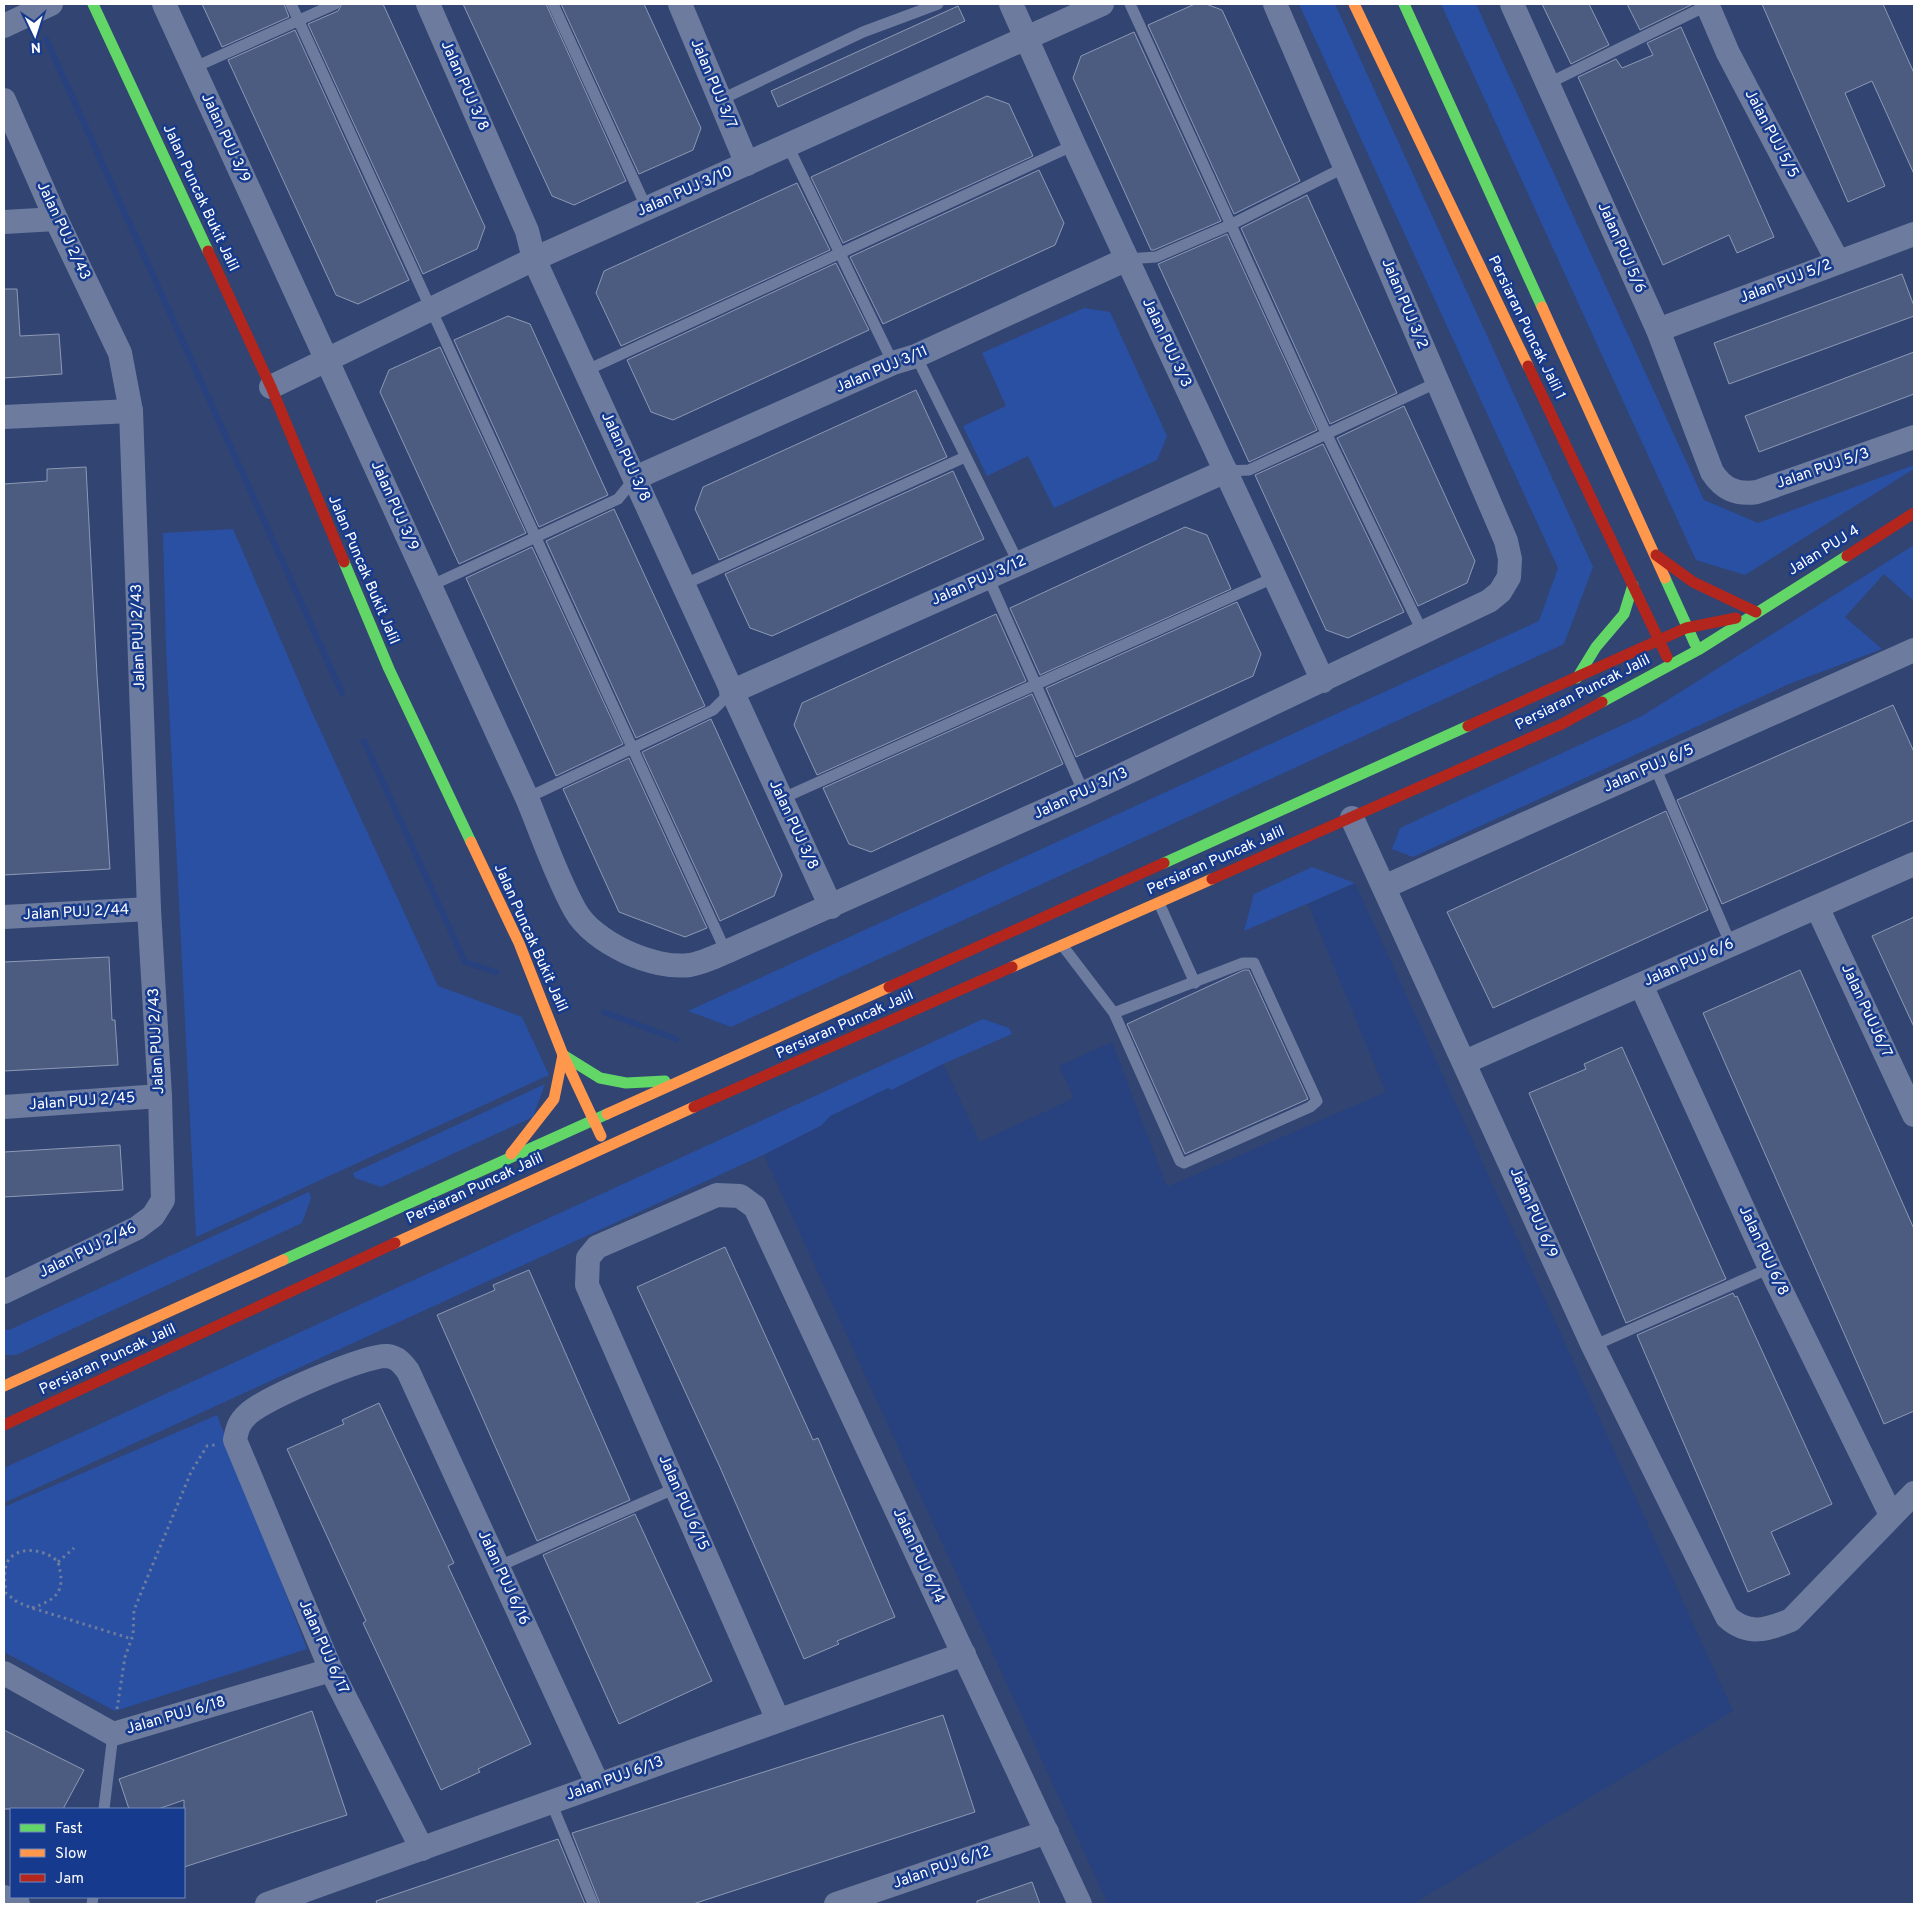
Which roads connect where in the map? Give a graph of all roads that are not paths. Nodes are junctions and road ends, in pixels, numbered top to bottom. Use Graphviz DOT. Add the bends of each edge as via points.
graph roads {
  1 [pos="51,4"];
  2 [pos="93,4"];
  3 [pos="164,4"];
  4 [pos="291,4"];
  5 [pos="335,4"];
  6 [pos="428,4"];
  7 [pos="553,4"];
  8 [pos="680,4"];
  9 [pos="938,4"];
  10 [pos="1011,4"];
  11 [pos="1102,4"];
  12 [pos="1130,4"];
  13 [pos="1275,4"];
  14 [pos="1354,4"];
  15 [pos="1404,4"];
  16 [pos="1512,4"];
  17 [pos="1707,5"];
  18 [pos="299,20"];
  19 [pos="4,26"];
  20 [pos="1026,40"];
  21 [pos="193,68"];
  22 [pos="1547,84"];
  23 [pos="4,100"];
  24 [pos="720,100"];
  25 [pos="1074,145"];
  26 [pos="788,146"];
  27 [pos="747,164"];
  28 [pos="1346,167"];
  29 [pos="647,209"];
  30 [pos="56,219"];
  31 [pos="4,222"];
  32 [pos="1230,224"];
  33 [pos="1914,234"];
  34 [pos="840,253"];
  35 [pos="534,259"];
  36 [pos="1128,259"];
  37 [pos="1838,262"];
  38 [pos="431,310"];
  39 [pos="1658,330"];
  40 [pos="916,356"];
  41 [pos="328,359"];
  42 [pos="893,363"];
  43 [pos="585,371"];
  44 [pos="1438,382"];
  45 [pos="270,388"];
  46 [pos="131,411"];
  47 [pos="4,417"];
  48 [pos="1326,433"];
  49 [pos="1914,437"];
  50 [pos="964,456"];
  51 [pos="1226,471"];
  52 [pos="635,478"];
  53 [pos="1730,490"];
  54 [pos="1914,513"];
  55 [pos="535,538"];
  56 [pos="1656,555"];
  57 [pos="1019,564"];
  58 [pos="988,577"];
  59 [pos="1275,577"];
  60 [pos="683,585"];
  61 [pos="1633,585"];
  62 [pos="430,586"];
  63 [pos="1489,601"];
  64 [pos="1753,614"];
  65 [pos="1686,628"];
  66 [pos="1423,633"];
  67 [pos="1658,642"];
  68 [pos="1698,650"];
  69 [pos="1914,650"];
  70 [pos="1671,665"];
  71 [pos="1577,678"];
  72 [pos="1323,681"];
  73 [pos="1036,685"];
  74 [pos="732,692"];
  75 [pos="634,748"];
  76 [pos="1655,767"];
  77 [pos="1084,793"];
  78 [pos="527,798"];
  79 [pos="781,799"];
  80 [pos="1352,818"];
  81 [pos="1914,864"];
  82 [pos="1384,887"];
  83 [pos="1160,903"];
  84 [pos="830,907"];
  85 [pos="1817,907"];
  86 [pos="149,909"];
  87 [pos="4,916"];
  88 [pos="1062,945"];
  89 [pos="1731,945"];
  90 [pos="726,952"];
  91 [pos="667,963"];
  92 [pos="1195,983"];
  93 [pos="1641,984"];
  94 [pos="1114,1013"];
  95 [pos="564,1055"];
  96 [pos="1464,1062"];
  97 [pos="681,1080"];
  98 [pos="160,1096"];
  99 [pos="4,1107"];
  100 [pos="1914,1115"];
  101 [pos="593,1120"];
  102 [pos="606,1146"];
  103 [pos="506,1159"];
  104 [pos="163,1200"];
  105 [pos="1770,1268"];
  106 [pos="587,1285"];
  107 [pos="4,1292"];
  108 [pos="1593,1346"];
  109 [pos="408,1371"];
  110 [pos="4,1386"];
  111 [pos="4,1425"];
  112 [pos="676,1488"];
  113 [pos="1914,1494"];
  114 [pos="1891,1515"];
  115 [pos="497,1567"];
  116 [pos="964,1654"];
  117 [pos="331,1670"];
  118 [pos="4,1673"];
  119 [pos="778,1720"];
  120 [pos="113,1734"];
  121 [pos="598,1785"];
  122 [pos="551,1802"];
  123 [pos="104,1808"];
  124 [pos="1047,1832"];
  125 [pos="422,1849"];
  126 [pos="4,1897"];
  127 [pos="18,1904"];
  128 [pos="267,1904"];
  129 [pos="593,1904"];
  130 [pos="836,1904"];
  131 [pos="1080,1904"];
  1 -- 19 [label="street"];
  2 -- 45 [label="main road, Jalan Puncak Bukit Jalil"];
  3 -- 21 [label="street, Jalan PUJ 3/9"];
  4 -- 18 [label="lane"];
  5 -- 18 [label="lane"];
  6 -- 35 [label="street, Jalan PUJ 3/8" via="527,230"];
  7 -- 29 [label="lane"];
  8 -- 24 [label="street, Jalan PUJ 3/7"];
  9 -- 24 [label="lane" via="863,32"];
  10 -- 20 [label="street, Jalan PUJ 3/3"];
  11 -- 20 [label="street, Jalan PUJ 3/10"];
  12 -- 32 [label="lane"];
  13 -- 28 [label="street, Jalan PUJ 3/2"];
  14 -- 61 [label="main road, Persiaran Puncak Jalil 1"];
  15 -- 56 [label="main road, Persiaran Puncak Jalil 1"];
  16 -- 22 [label="street, Jalan PUJ 5/6"];
  17 -- 22 [label="lane"];
  17 -- 37 [label="street, Jalan PUJ 5/5" via="1728,53"];
  18 -- 21 [label="lane"];
  18 -- 38 [label="lane"];
  20 -- 25 [label="street, Jalan PUJ 3/3"];
  20 -- 26 [label="street, Jalan PUJ 3/10"];
  21 -- 41 [label="street, Jalan PUJ 3/9"];
  22 -- 39 [label="street, Jalan PUJ 5/6"];
  23 -- 30 [label="street, Jalan PUJ 2/43"];
  24 -- 27 [label="street, Jalan PUJ 3/7"];
  25 -- 34 [label="lane"];
  25 -- 36 [label="street, Jalan PUJ 3/3"];
  26 -- 27 [label="street, Jalan PUJ 3/10"];
  26 -- 34 [label="lane"];
  27 -- 29 [label="street, Jalan PUJ 3/10"];
  28 -- 32 [label="lane"];
  28 -- 44 [label="street, Jalan PUJ 3/2"];
  29 -- 35 [label="street, Jalan PUJ 3/10"];
  30 -- 31 [label="street"];
  30 -- 46 [label="street, Jalan PUJ 2/43" via="120,353"];
  32 -- 36 [label="lane" via="1156,258"];
  32 -- 48 [label="lane"];
  33 -- 37 [label="street, Jalan PUJ 5/2"];
  34 -- 42 [label="lane"];
  34 -- 43 [label="lane"];
  35 -- 38 [label="street, Jalan PUJ 3/10"];
  35 -- 43 [label="street, Jalan PUJ 3/8"];
  36 -- 40 [label="street, Jalan PUJ 3/11"];
  36 -- 51 [label="street, Jalan PUJ 3/3"];
  37 -- 39 [label="street, Jalan PUJ 5/2"];
  38 -- 41 [label="street, Jalan PUJ 3/10"];
  38 -- 55 [label="lane"];
  39 -- 53 [label="street, Jalan PUJ 5/6" via="1712,472 1720,484"];
  40 -- 42 [label="street, Jalan PUJ 3/11"];
  40 -- 50 [label="lane"];
  41 -- 45 [label="street, Jalan PUJ 3/10"];
  41 -- 62 [label="street, Jalan PUJ 3/9"];
  42 -- 52 [label="street, Jalan PUJ 3/11"];
  43 -- 52 [label="street, Jalan PUJ 3/8"];
  44 -- 48 [label="lane"];
  44 -- 63 [label="street, Jalan PUJ 3/2" via="1506,541 1509,577 1500,592"];
  45 -- 95 [label="main road, Jalan Puncak Bukit Jalil" via="389,670 519,943"];
  46 -- 47 [label="street"];
  46 -- 86 [label="street, Jalan PUJ 2/43"];
  48 -- 51 [label="lane" via="1249,470"];
  48 -- 66 [label="lane"];
  49 -- 53 [label="street, Jalan PUJ 5/3" via="1757,492 1743,494"];
  50 -- 57 [label="lane"];
  50 -- 60 [label="lane"];
  51 -- 57 [label="street, Jalan PUJ 3/12"];
  51 -- 59 [label="street, Jalan PUJ 3/3"];
  52 -- 55 [label="lane" via="618,499"];
  52 -- 60 [label="street, Jalan PUJ 3/8"];
  54 -- 64 [label="main road, Jalan PUJ 4"];
  55 -- 62 [label="lane"];
  55 -- 75 [label="lane"];
  56 -- 64 [label="main road" via="1693,582"];
  56 -- 65 [label="main road, Persiaran Puncak Jalil 1"];
  57 -- 58 [label="street, Jalan PUJ 3/12"];
  58 -- 73 [label="lane"];
  58 -- 74 [label="street, Jalan PUJ 3/12"];
  59 -- 72 [label="street, Jalan PUJ 3/3"];
  59 -- 73 [label="lane"];
  60 -- 74 [label="street, Jalan PUJ 3/8"];
  61 -- 67 [label="main road, Persiaran Puncak Jalil 1"];
  61 -- 71 [label="main road" via="1624,616 1596,647"];
  62 -- 78 [label="street, Jalan PUJ 3/9"];
  63 -- 66 [label="street, Jalan PUJ 3/13"];
  64 -- 65 [label="main road, Jalan PUJ 4"];
  64 -- 68 [label="main road, Jalan PUJ 4"];
  65 -- 67 [label="main road, Persiaran Puncak Jalil"];
  65 -- 68 [label="main road, Persiaran Puncak Jalil 1"];
  66 -- 72 [label="street, Jalan PUJ 3/13"];
  67 -- 70 [label="main road, Persiaran Puncak Jalil 1"];
  67 -- 71 [label="main road, Persiaran Puncak Jalil"];
  68 -- 70 [label="main road, Persiaran Puncak Jalil"];
  69 -- 76 [label="street, Jalan PUJ 6/5"];
  70 -- 80 [label="main road, Persiaran Puncak Jalil" via="1562,724"];
  71 -- 97 [label="main road, Persiaran Puncak Jalil"];
  72 -- 77 [label="street, Jalan PUJ 3/13"];
  73 -- 77 [label="lane"];
  73 -- 79 [label="lane"];
  74 -- 75 [label="lane" via="713,710"];
  74 -- 79 [label="street, Jalan PUJ 3/8"];
  75 -- 78 [label="lane"];
  75 -- 90 [label="lane"];
  76 -- 82 [label="street, Jalan PUJ 6/5"];
  76 -- 89 [label="lane"];
  77 -- 84 [label="street, Jalan PUJ 3/13"];
  78 -- 91 [label="street, Jalan PUJ 3/9" via="580,917 595,934 625,951"];
  79 -- 84 [label="street, Jalan PUJ 3/8"];
  80 -- 82 [label="street, Jalan PUJ 6/9"];
  80 -- 83 [label="main road, Persiaran Puncak Jalil"];
  81 -- 85 [label="street, Jalan PUJ 6/6"];
  82 -- 96 [label="street, Jalan PUJ 6/9"];
  83 -- 88 [label="main road, Persiaran Puncak Jalil"];
  83 -- 92 [label="lane"];
  84 -- 90 [label="street, Jalan PUJ 3/13"];
  85 -- 89 [label="street, Jalan PUJ 6/6"];
  85 -- 100 [label="street, Jalan PuUJ6/7"];
  86 -- 87 [label="street, Jalan PUJ 2/44"];
  86 -- 98 [label="street, Jalan PUJ 2/43"];
  88 -- 94 [label="lane"];
  88 -- 102 [label="main road, Persiaran Puncak Jalil"];
  89 -- 93 [label="street, Jalan PUJ 6/6"];
  90 -- 91 [label="street, Jalan PUJ 3/13" via="690,965"];
  92 -- 94 [label="lane"];
  92 -- 94 [label="lane" via="1243,963 1254,963 1317,1101 1184,1163 1180,1161"];
  93 -- 96 [label="street, Jalan PUJ 6/6"];
  93 -- 105 [label="street, Jalan PUJ 6/8"];
  95 -- 97 [label="main road" via="600,1078 626,1083"];
  95 -- 101 [label="main road, Jalan Puncak Bukit Jalil"];
  95 -- 103 [label="main road" via="554,1100"];
  96 -- 108 [label="street, Jalan PUJ 6/9"];
  97 -- 101 [label="main road, Persiaran Puncak Jalil"];
  98 -- 99 [label="street, Jalan PUJ 2/45"];
  98 -- 104 [label="street, Jalan PUJ 2/43"];
  101 -- 102 [label="main road, Jalan Puncak Bukit Jalil"];
  101 -- 103 [label="main road, Persiaran Puncak Jalil"];
  102 -- 111 [label="main road, Persiaran Puncak Jalil"];
  103 -- 110 [label="main road, Persiaran Puncak Jalil"];
  104 -- 107 [label="street, Jalan PUJ 2/46" via="154,1216 137,1228"];
  105 -- 108 [label="lane"];
  105 -- 114 [label="street, Jalan PUJ 6/8"];
  106 -- 112 [label="street, Jalan PUJ 6/15"];
  106 -- 116 [label="street, Jalan PUJ 6/14" via="588,1258 597,1247 610,1240 717,1195 740,1196 755,1207"];
  108 -- 114 [label="street, Jalan PUJ 6/9" via="1720,1606 1732,1622 1748,1630 1791,1620"];
  109 -- 115 [label="street, Jalan PUJ 6/16"];
  109 -- 117 [label="street, Jalan PUJ 6/17" via="398,1359 386,1356 347,1365 249,1412 238,1424 236,1440"];
  112 -- 115 [label="lane"];
  112 -- 119 [label="street, Jalan PUJ 6/15"];
  113 -- 114 [label="street, Jalan PUJ 6/9"];
  115 -- 121 [label="street, Jalan PUJ 6/16"];
  116 -- 119 [label="street, Jalan PUJ 6/13"];
  116 -- 124 [label="street, Jalan PUJ 6/14"];
  117 -- 120 [label="street, Jalan PUJ 6/18"];
  117 -- 125 [label="street, Jalan PUJ 6/17"];
  118 -- 120 [label="street, Jalan PUJ 6/18"];
  119 -- 121 [label="street, Jalan PUJ 6/13"];
  120 -- 123 [label="lane"];
  121 -- 122 [label="street, Jalan PUJ 6/13"];
  122 -- 125 [label="street, Jalan PUJ 6/13"];
  122 -- 129 [label="lane"];
  124 -- 130 [label="street, Jalan PUJ 6/12"];
  124 -- 131 [label="street, Jalan PUJ 6/14"];
  125 -- 128 [label="street, Jalan PUJ 6/13"];
  126 -- 127 [label="street"];
}
